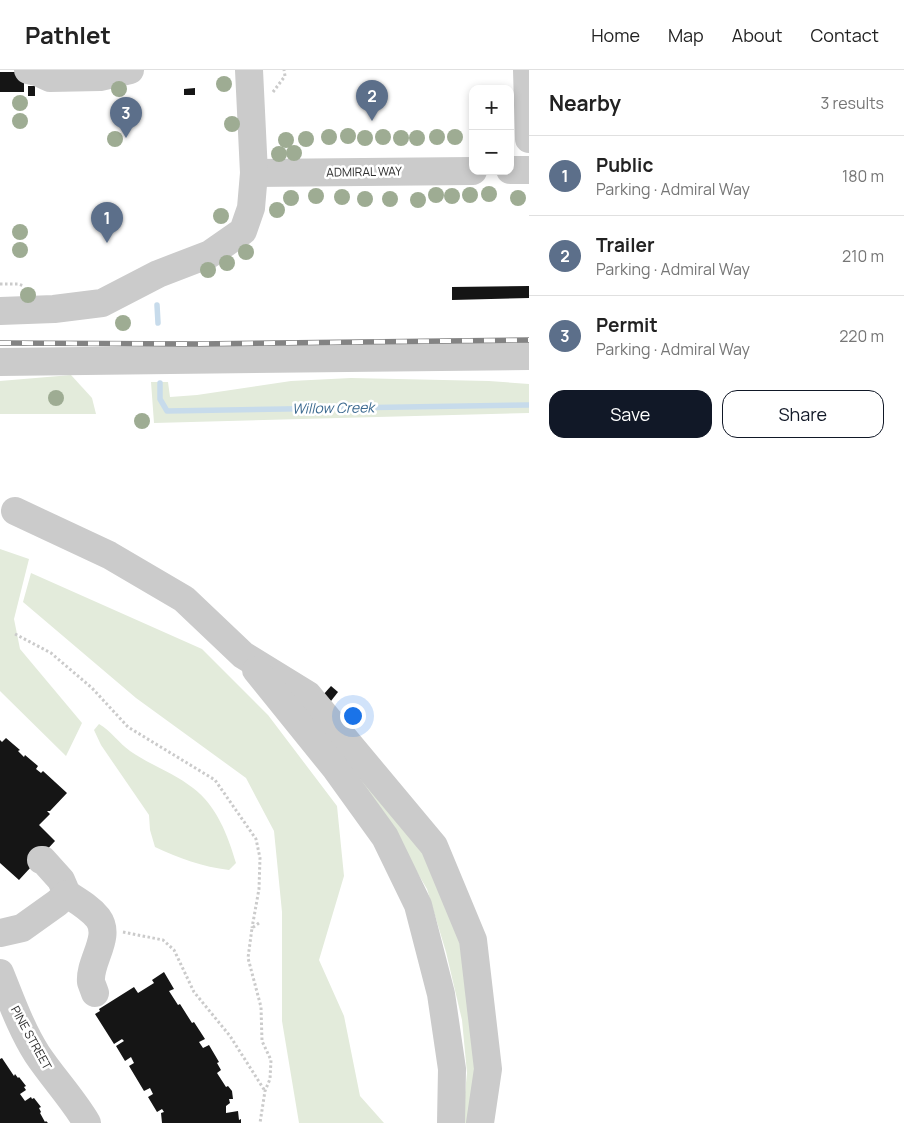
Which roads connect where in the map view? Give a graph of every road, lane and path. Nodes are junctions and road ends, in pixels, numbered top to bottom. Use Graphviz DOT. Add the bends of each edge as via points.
graph roads {
  1 [pos="28,70"];
  2 [pos="130,70"];
  3 [pos="249,70"];
  4 [pos="284,70"];
  5 [pos="527,70"];
  6 [pos="267,100"];
  7 [pos="529,139"];
  8 [pos="514,170"];
  9 [pos="529,170"];
  10 [pos="469,171"];
  11 [pos="254,173"];
  12 [pos="0,311"];
  13 [pos="529,356"];
  14 [pos="0,362"];
  15 [pos="15,510"];
  16 [pos="15,634"];
  17 [pos="244,655"];
  18 [pos="41,860"];
  19 [pos="67,894"];
  20 [pos="259,923"];
  21 [pos="101,928"];
  22 [pos="252,928"];
  23 [pos="0,933"];
  24 [pos="0,973"];
  25 [pos="96,993"];
  26 [pos="265,1091"];
  27 [pos="87,1123"];
  28 [pos="260,1123"];
  29 [pos="452,1123"];
  30 [pos="480,1123"];
  1 -- 2 [label="street" via="50,78 100,77"];
  3 -- 11 [label="street"];
  4 -- 6 [label="path" via="285,76"];
  5 -- 7 [label="street"];
  8 -- 9 [label="street"];
  10 -- 11 [label="street, ADMIRAL WAY"];
  11 -- 12 [label="street" via="251,208 244,231 210,254 158,274 102,303"];
  13 -- 14 [label="street"];
  15 -- 17 [label="street" via="109,555 184,599"];
  16 -- 22 [label="path" via="51,653 92,688 128,727 215,780 256,839 260,858 259,889"];
  17 -- 29 [label="street" via="336,769 385,837 418,905 442,994 452,1068"];
  17 -- 30 [label="street" via="308,695 434,846 473,940 488,1069"];
  18 -- 19 [label="street" via="55,872"];
  19 -- 21 [label="street" via="99,919"];
  19 -- 23 [label="street" via="22,928"];
  20 -- 22 [label="path"];
  21 -- 25 [label="street" via="103,938 91,982"];
  21 -- 26 [label="path" via="163,940 174,950 194,992 230,1036"];
  22 -- 26 [label="path" via="248,958 261,1007 262,1041 271,1060 270,1079"];
  24 -- 27 [label="street, PINE STREET" via="15,1013 36,1052"];
  26 -- 28 [label="path"];
}
